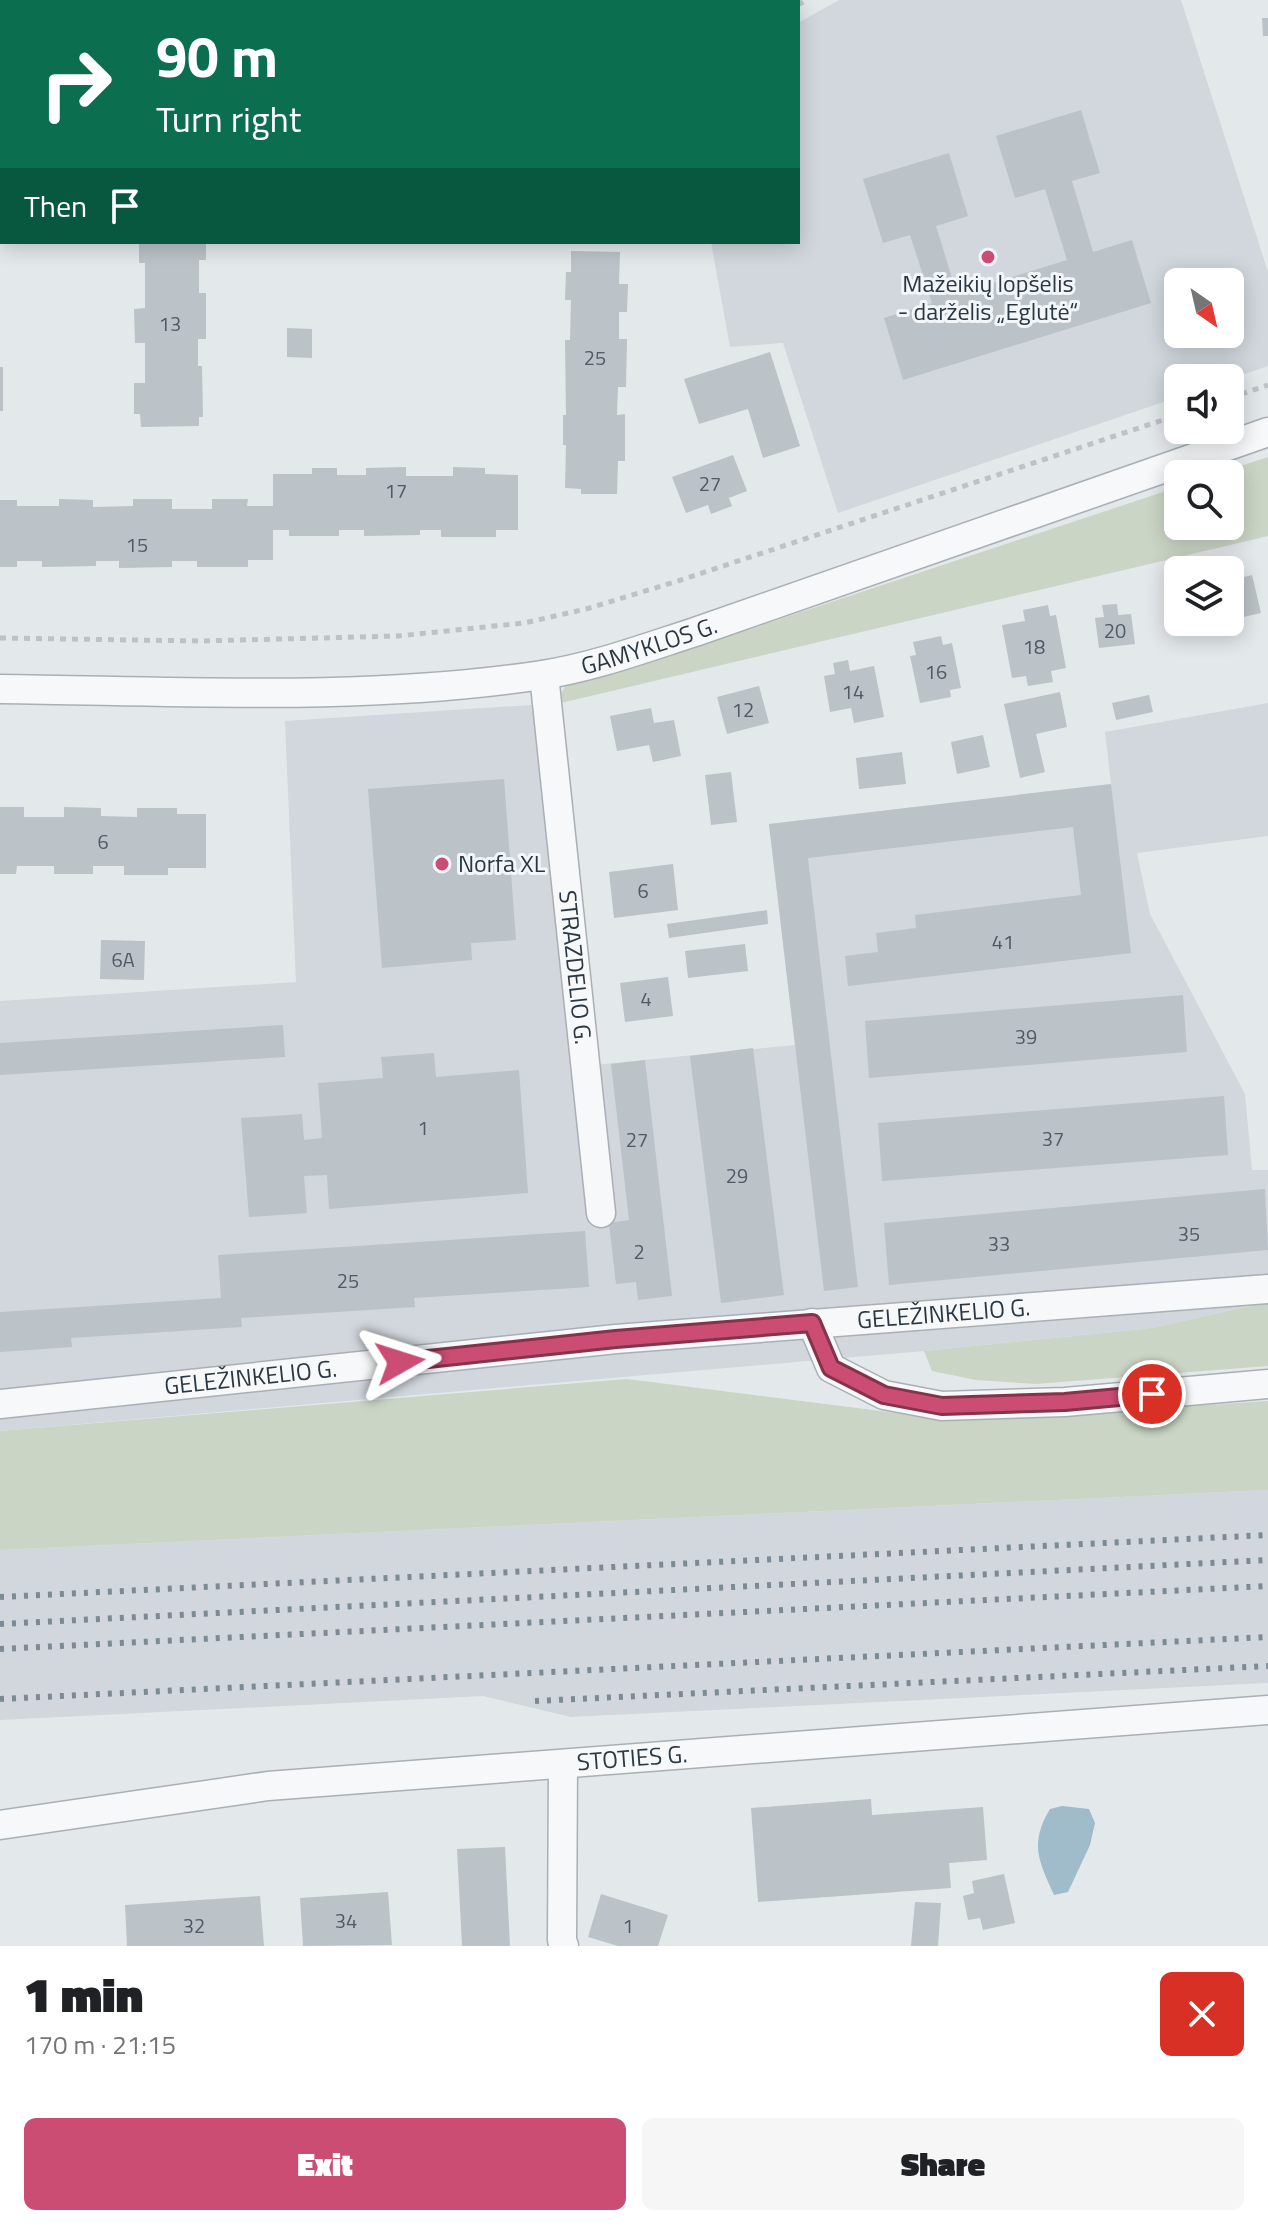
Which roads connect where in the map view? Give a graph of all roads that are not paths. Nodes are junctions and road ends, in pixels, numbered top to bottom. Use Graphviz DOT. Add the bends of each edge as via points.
graph roads {
  1 [pos="1268,432"];
  2 [pos="544,675"];
  3 [pos="0,689"];
  4 [pos="601,1213"];
  5 [pos="1268,1289"];
  6 [pos="812,1323"];
  7 [pos="1268,1384"];
  8 [pos="0,1404"];
  9 [pos="1268,1710"];
  10 [pos="563,1764"];
  11 [pos="0,1825"];
  12 [pos="564,1946"];
  1 -- 2 [label="street, GAMYKLOS G." via="695,632"];
  2 -- 3 [label="street, GAMYKLOS G." via="362,692"];
  2 -- 4 [label="street, STRAZDELIO G."];
  5 -- 6 [label="street, GELEŽINKELIO G."];
  6 -- 7 [label="street" via="831,1368 884,1395 942,1406 1065,1402"];
  6 -- 8 [label="street, GELEŽINKELIO G."];
  9 -- 10 [label="street, STOTIES G."];
  10 -- 11 [label="street, STOTIES G." via="268,1786"];
  10 -- 12 [label="street"];
}
